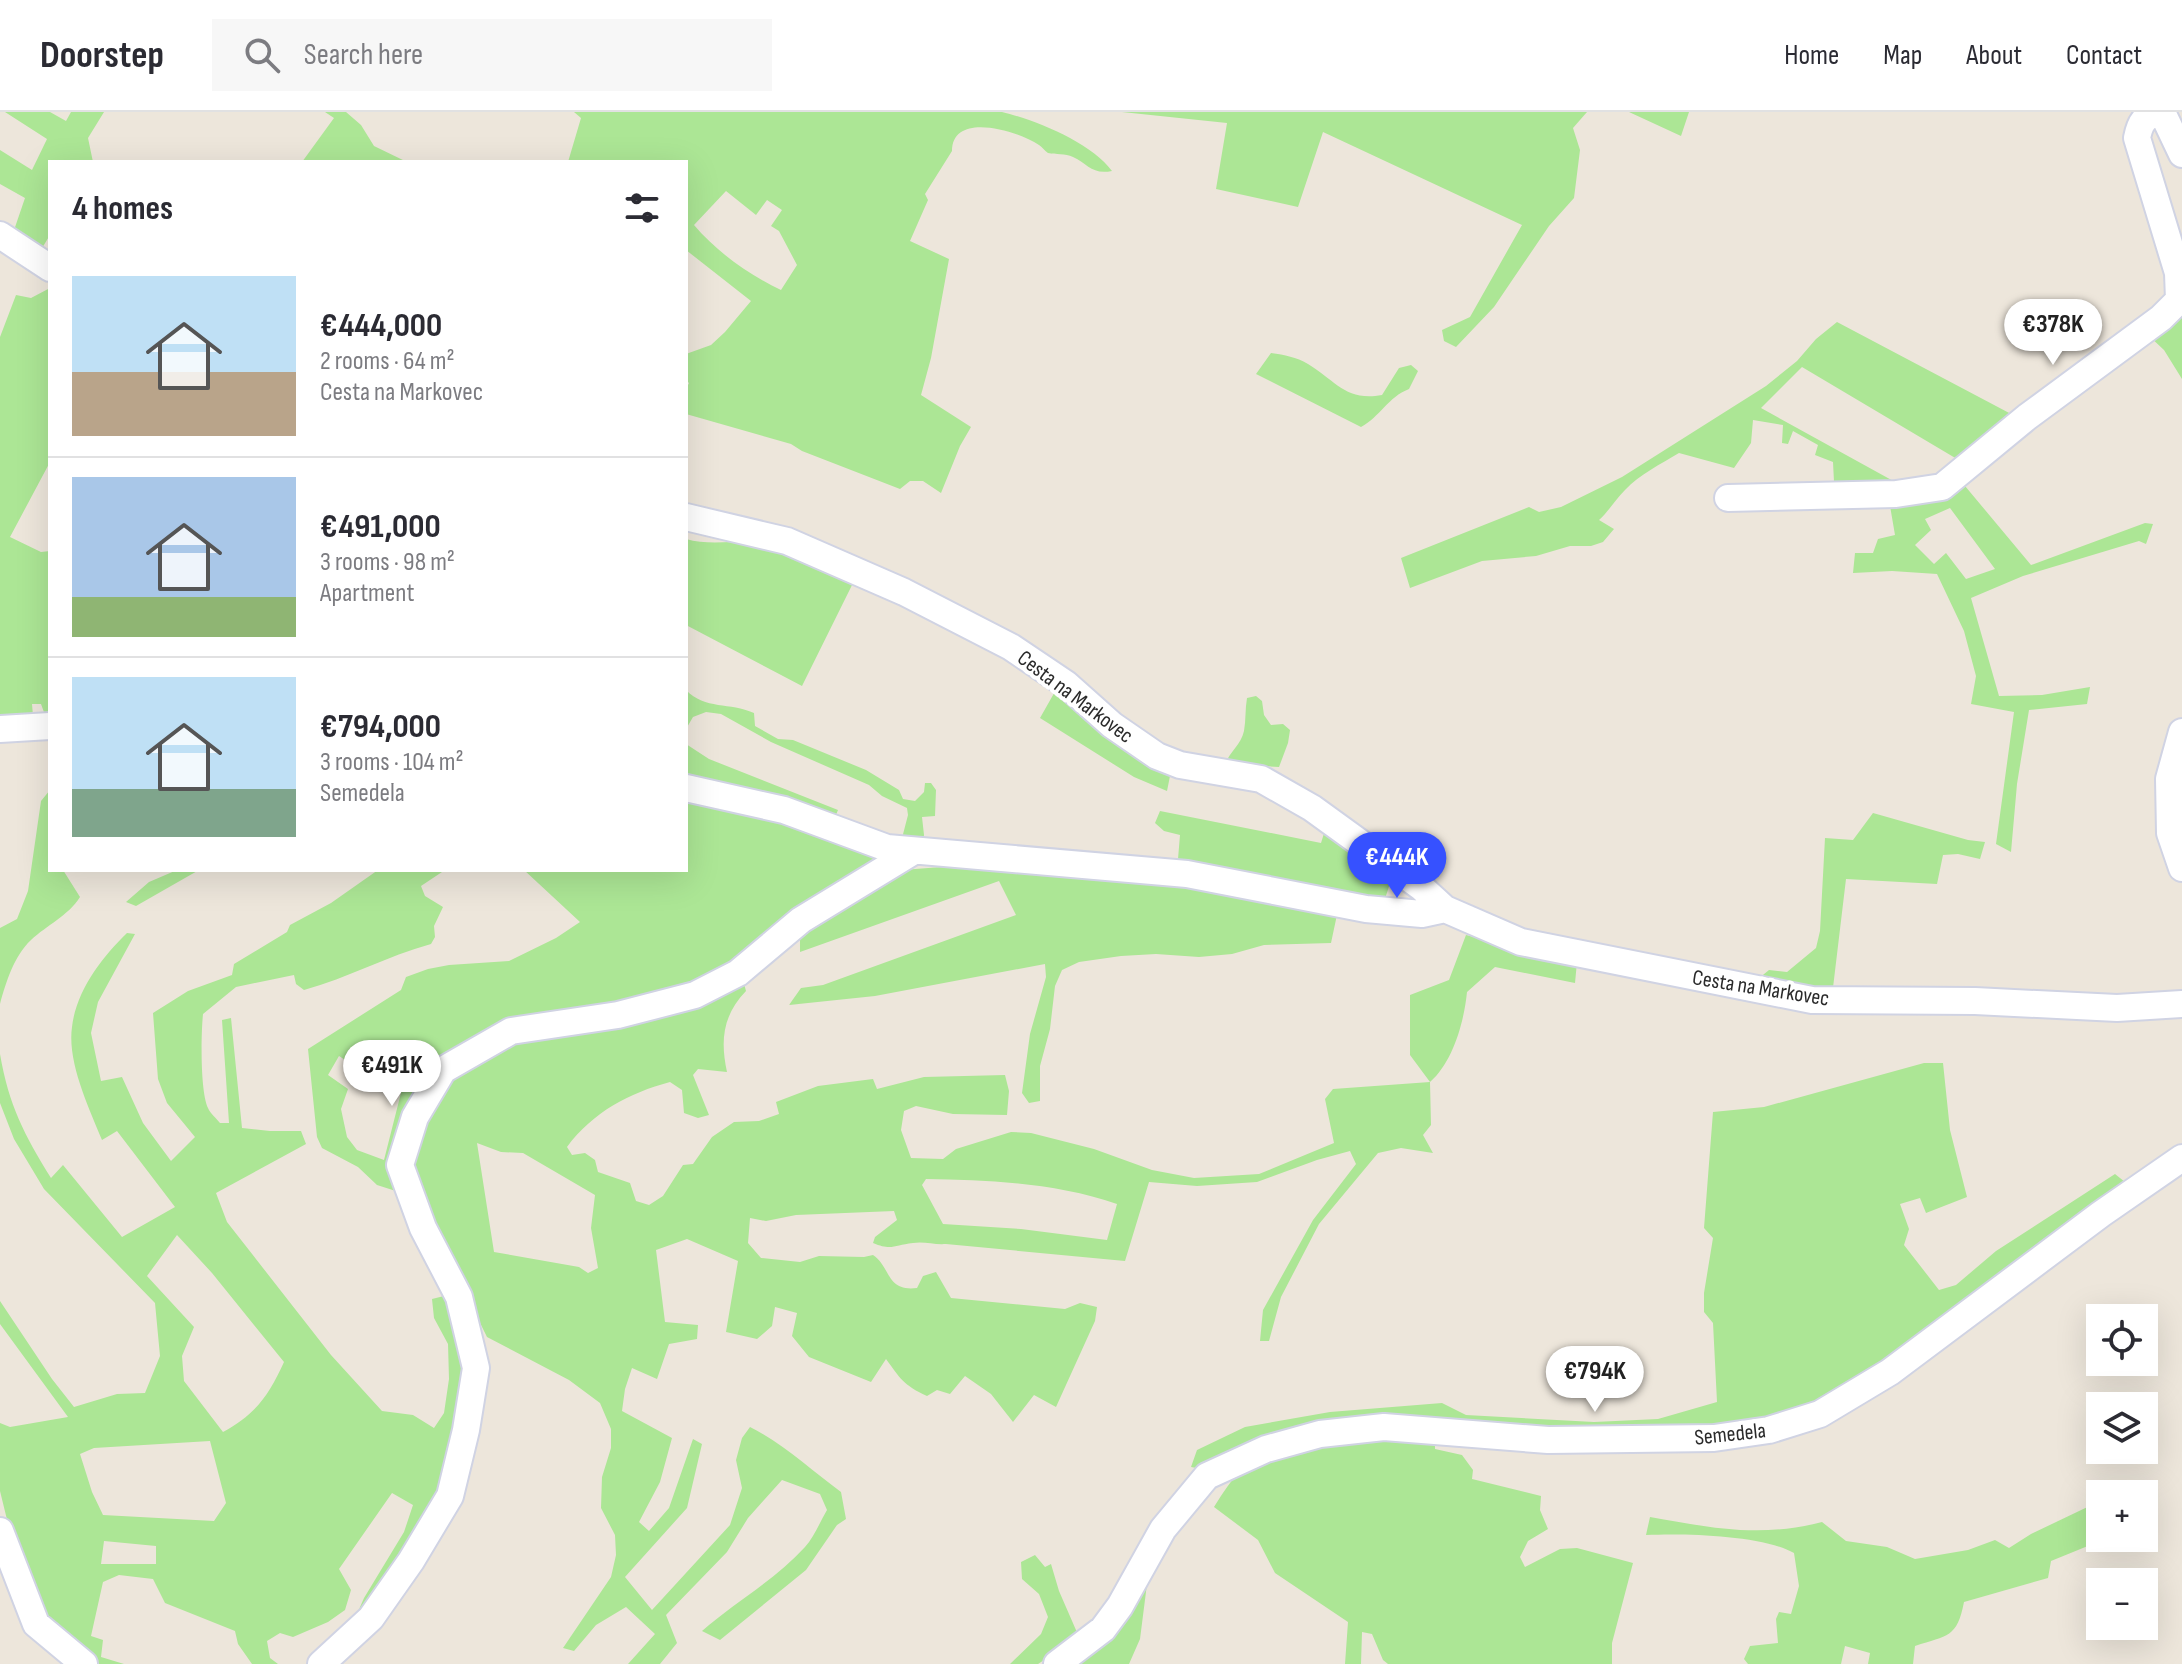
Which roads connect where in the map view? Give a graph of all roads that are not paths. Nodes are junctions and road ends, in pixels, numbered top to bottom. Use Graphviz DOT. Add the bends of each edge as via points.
graph roads {
  1 [pos="2162,112"];
  2 [pos="2182,154"];
  3 [pos="0,235"];
  4 [pos="48,267"];
  5 [pos="1728,498"];
  6 [pos="688,517"];
  7 [pos="48,726"];
  8 [pos="0,729"];
  9 [pos="2182,732"];
  10 [pos="688,788"];
  11 [pos="914,851"];
  12 [pos="2182,868"];
  13 [pos="1445,909"];
  14 [pos="2182,1004"];
  15 [pos="2182,1158"];
  16 [pos="0,1531"];
  17 [pos="84,1664"];
  18 [pos="321,1664"];
  19 [pos="1057,1664"];
  1 -- 2 [label="street"];
  1 -- 5 [label="street" via="2149,114 2139,124 2137,138 2178,273 2179,300 2161,318 1942,487 1896,494"];
  3 -- 4 [label="street"];
  6 -- 13 [label="street, Cesta na Markovec" via="787,541 895,587 1011,647 1157,756 1261,779 1312,808"];
  7 -- 8 [label="street"];
  9 -- 12 [label="street" via="2169,779 2170,833"];
  10 -- 11 [label="street, Cesta na Markovec" via="784,810 887,848"];
  11 -- 13 [label="street, Cesta na Markovec" via="1187,874 1366,909 1422,914"];
  11 -- 18 [label="street" via="801,920 738,973 695,995 618,1015 511,1031 443,1070 415,1117 400,1165 423,1228 459,1297 476,1368 466,1430 450,1496 411,1561 371,1618"];
  13 -- 14 [label="street, Cesta na Markovec" via="1521,942 1812,1000 2117,1008"];
  15 -- 19 [label="street, Semedela" via="1890,1372 1820,1414 1769,1430 1714,1438 1548,1440 1384,1427 1320,1434 1266,1449 1207,1476 1163,1529 1103,1629"];
  16 -- 17 [label="street" via="36,1624"];
}
